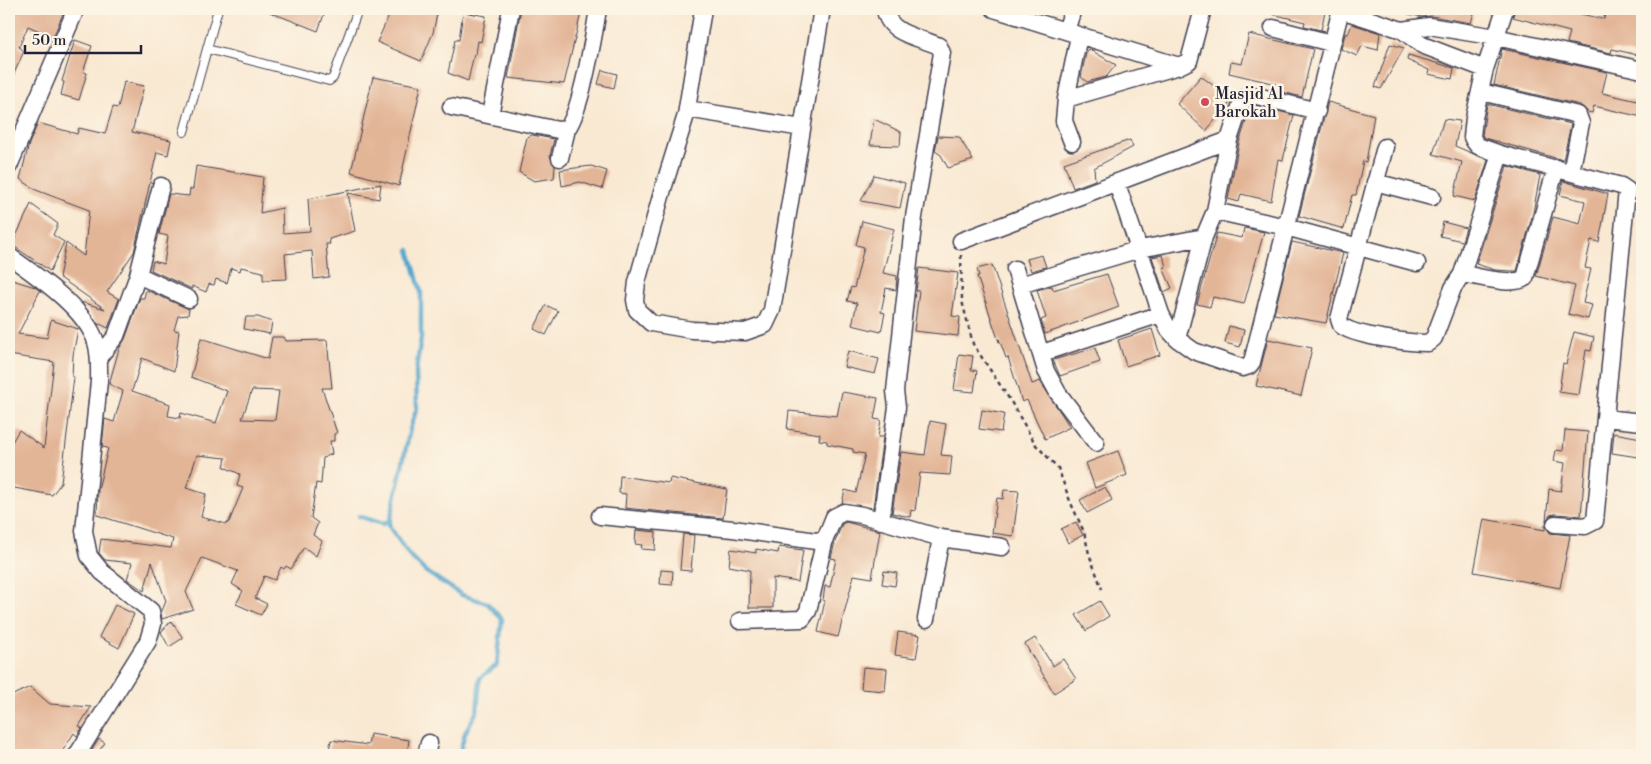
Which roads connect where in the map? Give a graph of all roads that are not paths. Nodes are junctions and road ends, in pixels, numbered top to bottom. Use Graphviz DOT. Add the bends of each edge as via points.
graph roads {
  1 [pos="76,9"];
  2 [pos="218,9"];
  3 [pos="511,9"];
  4 [pos="598,9"];
  5 [pos="703,9"];
  6 [pos="822,9"];
  7 [pos="885,9"];
  8 [pos="994,9"];
  9 [pos="1072,9"];
  10 [pos="1203,9"];
  11 [pos="1341,9"];
  12 [pos="1505,9"];
  13 [pos="356,15"];
  14 [pos="1273,28"];
  15 [pos="1402,30"];
  16 [pos="1073,33"];
  17 [pos="1496,37"];
  18 [pos="1331,43"];
  19 [pos="207,49"];
  20 [pos="1179,66"];
  21 [pos="1485,70"];
  22 [pos="1642,70"];
  23 [pos="1481,92"];
  24 [pos="1066,99"];
  25 [pos="451,107"];
  26 [pos="688,109"];
  27 [pos="1317,110"];
  28 [pos="490,115"];
  29 [pos="802,128"];
  30 [pos="567,129"];
  31 [pos="184,132"];
  32 [pos="1229,140"];
  33 [pos="1072,142"];
  34 [pos="1385,147"];
  35 [pos="1500,154"];
  36 [pos="560,158"];
  37 [pos="9,166"];
  38 [pos="1564,170"];
  39 [pos="1376,182"];
  40 [pos="1117,184"];
  41 [pos="161,186"];
  42 [pos="1432,197"];
  43 [pos="1214,211"];
  44 [pos="1286,227"];
  45 [pos="1204,237"];
  46 [pos="961,241"];
  47 [pos="1358,246"];
  48 [pos="1140,249"];
  49 [pos="9,256"];
  50 [pos="1416,263"];
  51 [pos="1015,269"];
  52 [pos="1462,274"];
  53 [pos="138,275"];
  54 [pos="1020,285"];
  55 [pos="189,299"];
  56 [pos="1161,314"];
  57 [pos="1177,339"];
  58 [pos="1042,353"];
  59 [pos="99,357"];
  60 [pos="1605,418"];
  61 [pos="1642,422"];
  62 [pos="1096,443"];
  63 [pos="600,516"];
  64 [pos="881,521"];
  65 [pos="1555,524"];
  66 [pos="941,538"];
  67 [pos="825,539"];
  68 [pos="1002,547"];
  69 [pos="926,619"];
  70 [pos="740,621"];
  71 [pos="77,755"];
  1 -- 37 [label="street"];
  2 -- 19 [label="lane"];
  3 -- 28 [label="street"];
  4 -- 30 [label="street" via="579,98"];
  5 -- 26 [label="street"];
  6 -- 29 [label="street"];
  7 -- 64 [label="street" via="894,27 939,46 942,53 914,217 895,391 897,407"];
  8 -- 16 [label="street"];
  9 -- 16 [label="street"];
  10 -- 20 [label="street" via="1189,61"];
  11 -- 15 [label="street"];
  11 -- 18 [label="street"];
  12 -- 17 [label="street"];
  13 -- 19 [label="lane" via="333,78 329,81"];
  14 -- 18 [label="street"];
  15 -- 17 [label="street" via="1429,26"];
  15 -- 21 [label="street" via="1422,46"];
  16 -- 20 [label="street"];
  16 -- 24 [label="street"];
  17 -- 21 [label="street"];
  17 -- 22 [label="street"];
  18 -- 27 [label="street"];
  19 -- 31 [label="lane"];
  20 -- 24 [label="street"];
  21 -- 23 [label="street"];
  23 -- 35 [label="street" via="1472,137 1478,146"];
  23 -- 38 [label="street" via="1578,115 1582,123"];
  24 -- 33 [label="street" via="1064,121"];
  25 -- 28 [label="street"];
  26 -- 29 [label="street"];
  26 -- 29 [label="street" via="660,198 635,300 637,310 651,323 692,330 745,332 765,325 772,310"];
  27 -- 32 [label="street" via="1246,95"];
  27 -- 44 [label="street"];
  28 -- 30 [label="street" via="558,130"];
  30 -- 36 [label="street"];
  32 -- 40 [label="street"];
  32 -- 43 [label="street"];
  34 -- 39 [label="street"];
  35 -- 38 [label="street"];
  35 -- 52 [label="street"];
  38 -- 52 [label="street" via="1524,278 1510,282"];
  38 -- 60 [label="street" via="1627,190"];
  39 -- 42 [label="street"];
  39 -- 47 [label="street"];
  40 -- 46 [label="street"];
  40 -- 48 [label="street"];
  41 -- 53 [label="street"];
  43 -- 44 [label="street"];
  43 -- 45 [label="street"];
  44 -- 47 [label="street"];
  44 -- 57 [label="street" via="1249,366 1243,368 1194,352"];
  45 -- 48 [label="street"];
  45 -- 57 [label="street"];
  47 -- 50 [label="street"];
  47 -- 52 [label="street" via="1339,319 1341,325 1351,331 1428,343 1434,338 1453,288"];
  48 -- 54 [label="street"];
  48 -- 56 [label="street"];
  49 -- 59 [label="street" via="45,282 87,325"];
  51 -- 54 [label="street"];
  53 -- 55 [label="street"];
  53 -- 59 [label="street" via="116,336"];
  54 -- 58 [label="street"];
  56 -- 57 [label="street"];
  56 -- 58 [label="street"];
  58 -- 62 [label="street" via="1046,371 1058,393"];
  59 -- 71 [label="street" via="98,400 84,531 89,556 102,572 151,611 153,624 148,641"];
  60 -- 61 [label="street"];
  60 -- 65 [label="street" via="1595,521 1585,526"];
  63 -- 67 [label="street" via="816,541"];
  64 -- 66 [label="street"];
  64 -- 67 [label="street" via="838,513"];
  66 -- 68 [label="street"];
  66 -- 69 [label="street"];
  67 -- 70 [label="street" via="808,611 802,619"];
}
